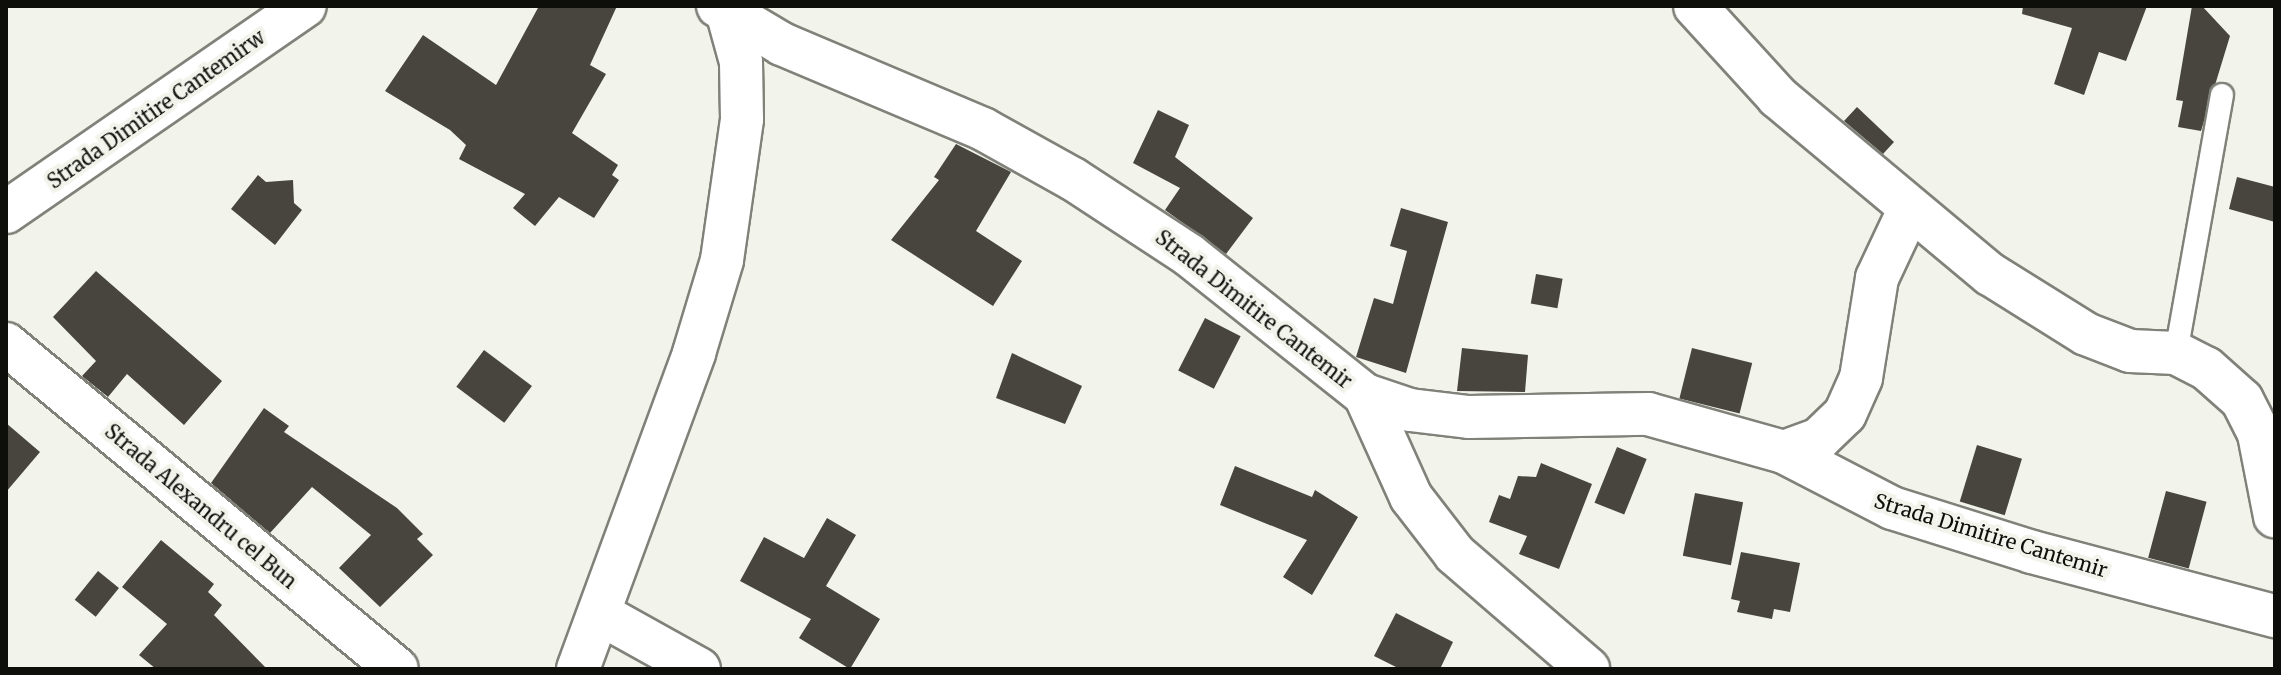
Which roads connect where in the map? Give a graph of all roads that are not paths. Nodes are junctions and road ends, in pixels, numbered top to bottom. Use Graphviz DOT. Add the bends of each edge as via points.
graph roads {
  1 [pos="305,6"];
  2 [pos="1695,6"];
  3 [pos="722,9"];
  4 [pos="2222,95"];
  5 [pos="1909,210"];
  6 [pos="6,212"];
  7 [pos="6,344"];
  8 [pos="2176,353"];
  9 [pos="1365,395"];
  10 [pos="2267,435"];
  11 [pos="1784,452"];
  12 [pos="2275,516"];
  13 [pos="602,615"];
  14 [pos="2275,616"];
  15 [pos="397,669"];
  16 [pos="578,669"];
  17 [pos="699,669"];
  18 [pos="1588,669"];
  1 -- 6 [label="street, Strada Dimitire Cantemirw"];
  2 -- 5 [label="street" via="1778,97"];
  3 -- 9 [label="street, Strada Dimitire Cantemir" via="782,44 983,129 1073,179 1189,255"];
  3 -- 13 [label="street" via="741,62 742,119 722,260"];
  4 -- 8 [label="lane"];
  5 -- 8 [label="street" via="1990,274 2086,334 2130,351"];
  5 -- 11 [label="street" via="1877,278 1861,378 1845,414 1819,439"];
  7 -- 15 [label="street, Strada Alexandru cel Bun"];
  8 -- 10 [label="street" via="2206,368 2242,400"];
  9 -- 11 [label="street, Strada Dimitire Cantemir" via="1410,410 1469,417 1648,414"];
  9 -- 18 [label="street" via="1411,497 1455,554"];
  10 -- 12 [label="street"];
  11 -- 14 [label="street, Strada Dimitire Cantemir" via="1892,508 2032,552"];
  13 -- 16 [label="street"];
  13 -- 17 [label="street"];
}
